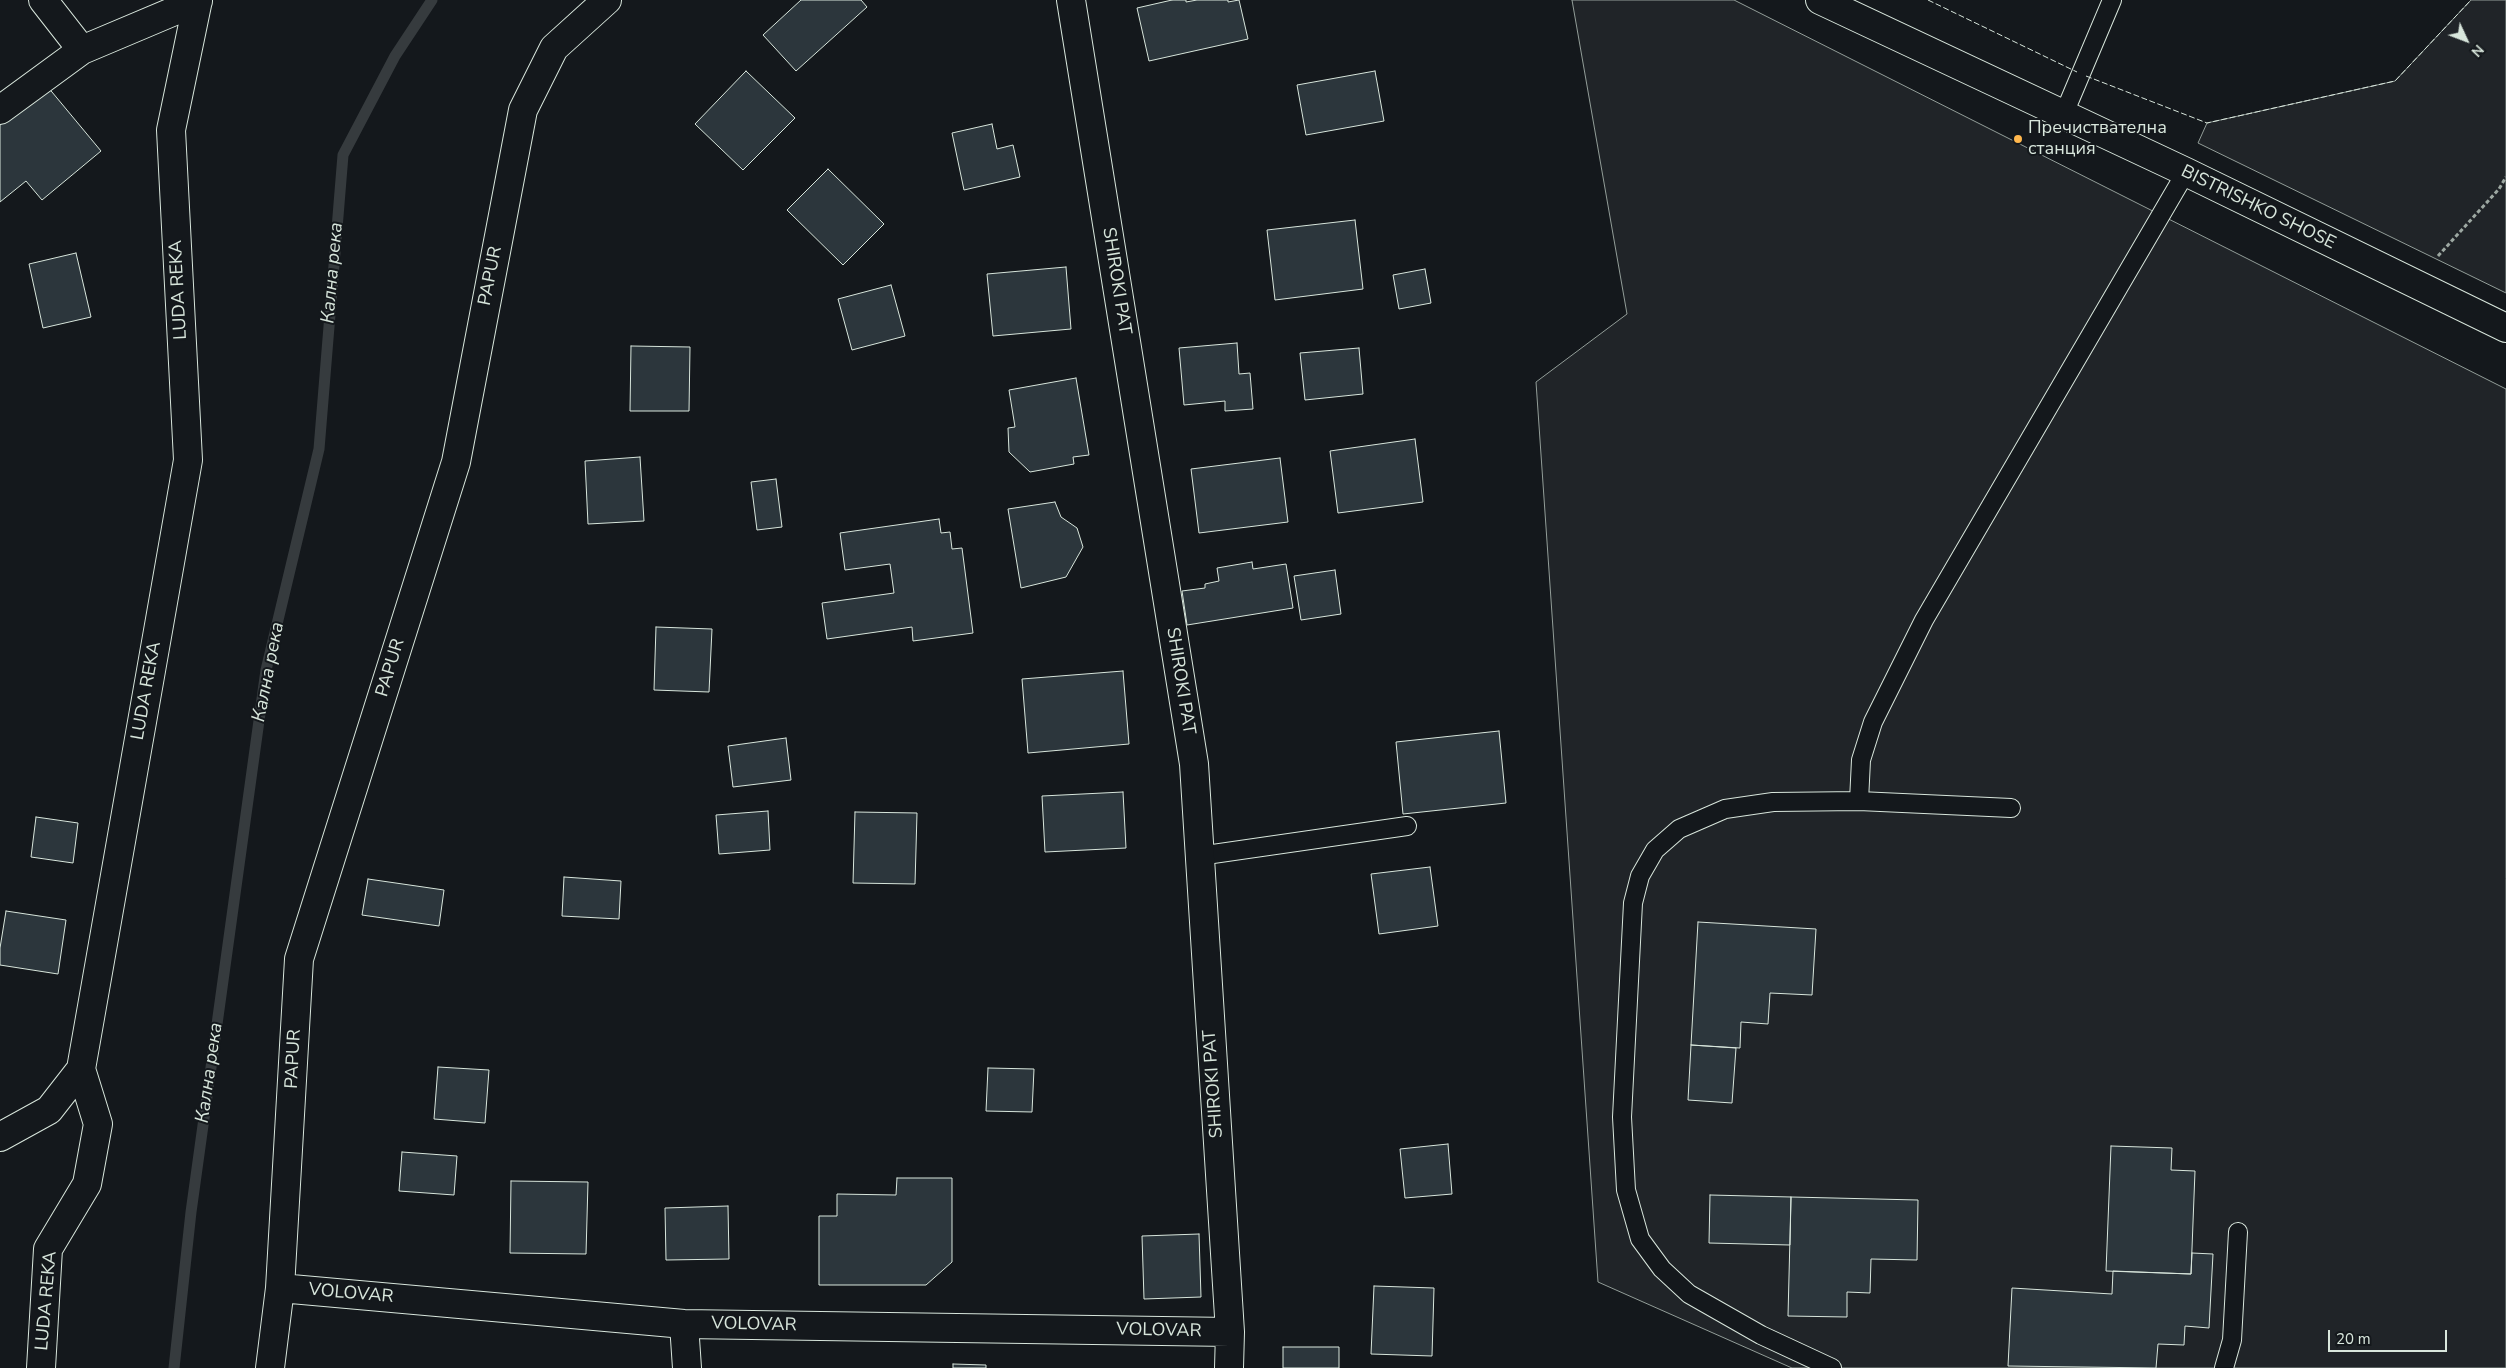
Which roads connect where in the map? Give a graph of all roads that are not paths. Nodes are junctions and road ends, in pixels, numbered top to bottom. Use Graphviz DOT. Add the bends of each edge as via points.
graph roads {
  1 [pos="43,0"];
  2 [pos="607,0"];
  3 [pos="1071,0"];
  4 [pos="1820,0"];
  5 [pos="2112,0"];
  6 [pos="198,1"];
  7 [pos="82,50"];
  8 [pos="0,110"];
  9 [pos="2063,116"];
  10 [pos="2186,172"];
  11 [pos="2506,328"];
  12 [pos="1859,801"];
  13 [pos="2011,808"];
  14 [pos="1407,826"];
  15 [pos="1199,856"];
  16 [pos="81,1070"];
  17 [pos="0,1137"];
  18 [pos="2238,1232"];
  19 [pos="280,1288"];
  20 [pos="684,1324"];
  21 [pos="1230,1332"];
  22 [pos="41,1368"];
  23 [pos="270,1368"];
  24 [pos="687,1368"];
  25 [pos="1229,1368"];
  26 [pos="1832,1368"];
  27 [pos="2224,1368"];
  1 -- 7 [label="street"];
  2 -- 19 [label="street, PAPUR" via="554,48 523,110 456,462 299,959"];
  3 -- 15 [label="street, SHIROKI PAT" via="1194,764"];
  4 -- 9 [label="street, BISTRISHKO SHOSE"];
  5 -- 9 [label="lane"];
  6 -- 7 [label="street"];
  6 -- 16 [label="street, LUDA REKA" via="171,130 188,460"];
  7 -- 8 [label="street"];
  9 -- 10 [label="street, BISTRISHKO SHOSE"];
  10 -- 11 [label="street, BISTRISHKO SHOSE"];
  10 -- 12 [label="lane" via="1924,620 1873,722 1861,760"];
  12 -- 13 [label="lane"];
  12 -- 26 [label="lane" via="1773,802 1725,809 1679,829 1655,850 1640,876 1633,903 1622,1117 1626,1190 1640,1239 1662,1269 1689,1294 1761,1335"];
  14 -- 15 [label="lane"];
  15 -- 21 [label="street, SHIROKI PAT"];
  16 -- 17 [label="street" via="49,1110"];
  16 -- 22 [label="street, LUDA REKA" via="98,1124 87,1184 48,1249"];
  18 -- 27 [label="lane" via="2232,1340"];
  19 -- 20 [label="street, VOLOVAR"];
  19 -- 23 [label="street, PAPUR"];
  20 -- 21 [label="street, VOLOVAR"];
  20 -- 24 [label="street"];
  21 -- 25 [label="street, SHIROKI PAT"];
}
